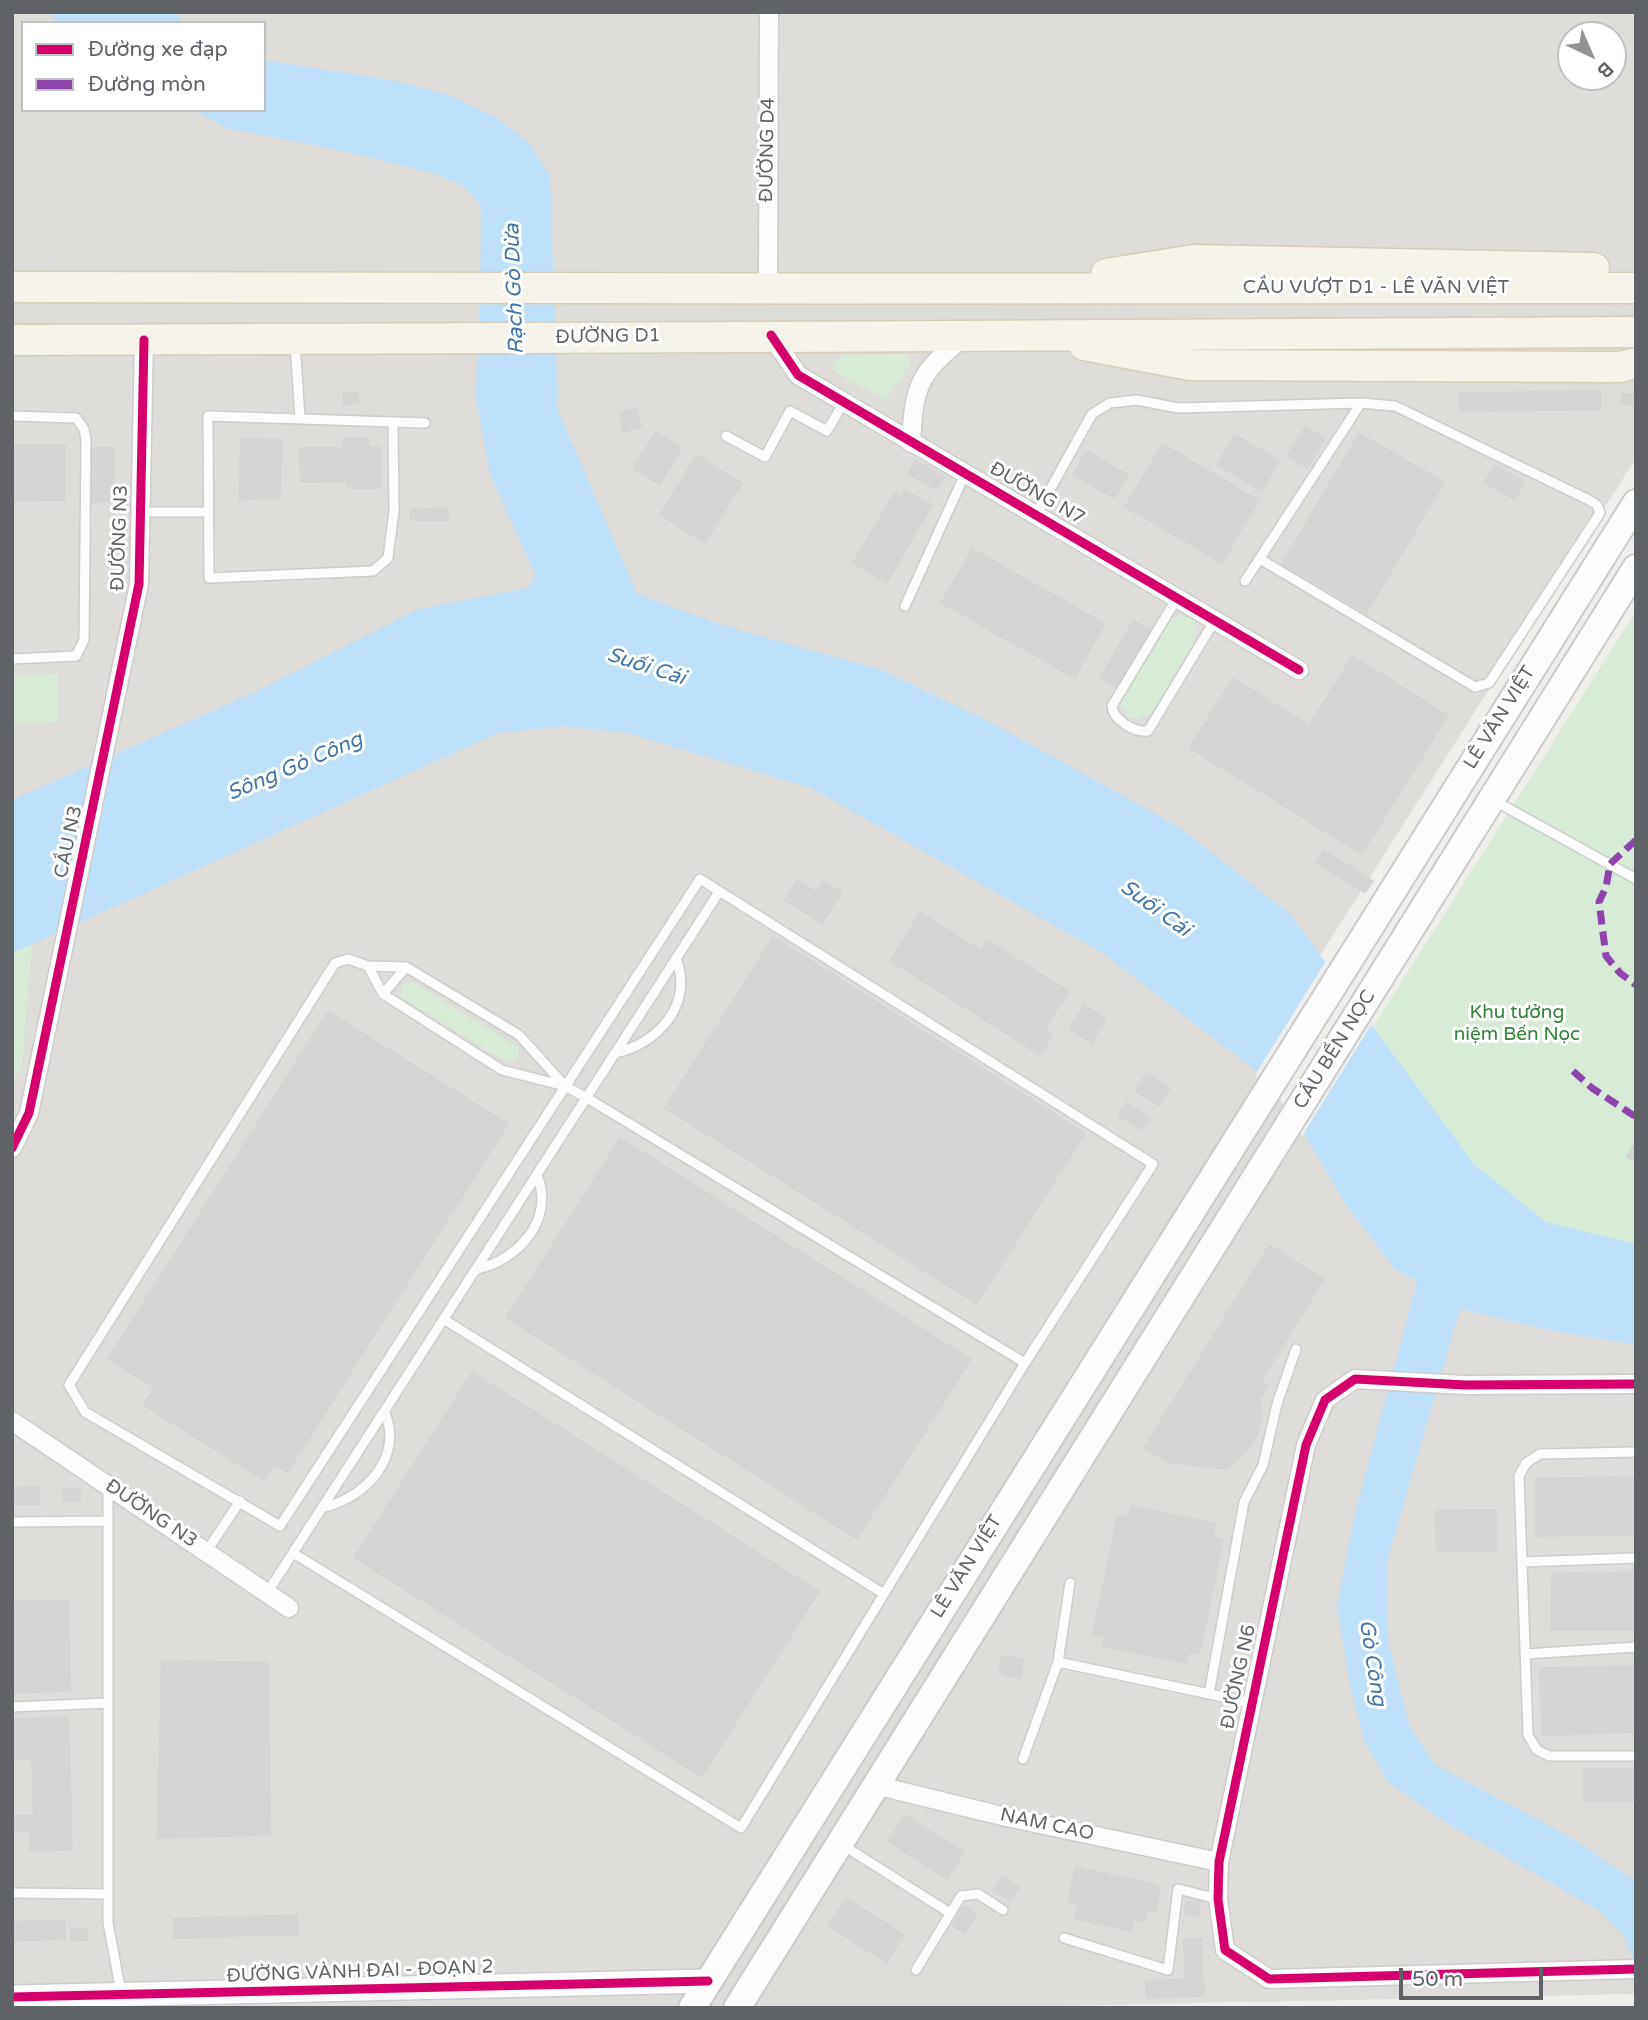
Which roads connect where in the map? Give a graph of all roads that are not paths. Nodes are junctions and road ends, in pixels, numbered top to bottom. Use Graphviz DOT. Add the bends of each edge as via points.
graph roads {
  1 [pos="769,12"];
  2 [pos="12,271"];
  3 [pos="1636,272"];
  4 [pos="411,281"];
  5 [pos="12,287"];
  6 [pos="768,287"];
  7 [pos="1022,288"];
  8 [pos="1636,288"];
  9 [pos="1636,332"];
  10 [pos="967,334"];
  11 [pos="771,335"];
  12 [pos="1025,335"];
  13 [pos="12,340"];
  14 [pos="144,340"];
  15 [pos="295,341"];
  16 [pos="1636,363"];
  17 [pos="844,402"];
  18 [pos="1361,403"];
  19 [pos="12,416"];
  20 [pos="300,418"];
  21 [pos="393,422"];
  22 [pos="425,423"];
  23 [pos="726,436"];
  24 [pos="911,443"];
  25 [pos="965,474"];
  26 [pos="1636,503"];
  27 [pos="138,512"];
  28 [pos="209,512"];
  29 [pos="1037,513"];
  30 [pos="1260,559"];
  31 [pos="1636,568"];
  32 [pos="1245,581"];
  33 [pos="1177,597"];
  34 [pos="905,606"];
  35 [pos="1216,619"];
  36 [pos="12,659"];
  37 [pos="1299,670"];
  38 [pos="110,734"];
  39 [pos="1462,779"];
  40 [pos="1492,799"];
  41 [pos="1636,879"];
  42 [pos="719,892"];
  43 [pos="1364,934"];
  44 [pos="1395,953"];
  45 [pos="676,958"];
  46 [pos="368,966"];
  47 [pos="406,967"];
  48 [pos="383,994"];
  49 [pos="615,1054"];
  50 [pos="565,1086"];
  51 [pos="587,1098"];
  52 [pos="1242,1126"];
  53 [pos="1274,1146"];
  54 [pos="12,1148"];
  55 [pos="537,1175"];
  56 [pos="477,1269"];
  57 [pos="445,1320"];
  58 [pos="1296,1349"];
  59 [pos="1025,1363"];
  60 [pos="1636,1384"];
  61 [pos="385,1413"];
  62 [pos="12,1421"];
  63 [pos="1636,1452"];
  64 [pos="108,1484"];
  65 [pos="240,1501"];
  66 [pos="325,1507"];
  67 [pos="108,1521"];
  68 [pos="12,1522"];
  69 [pos="206,1552"];
  70 [pos="293,1553"];
  71 [pos="1636,1558"];
  72 [pos="1522,1562"];
  73 [pos="1070,1583"];
  74 [pos="267,1593"];
  75 [pos="884,1594"];
  76 [pos="289,1608"];
  77 [pos="1636,1647"];
  78 [pos="1525,1654"];
  79 [pos="1058,1662"];
  80 [pos="1209,1694"];
  81 [pos="108,1703"];
  82 [pos="1252,1703"];
  83 [pos="12,1707"];
  84 [pos="1636,1756"];
  85 [pos="1023,1759"];
  86 [pos="834,1780"];
  87 [pos="876,1785"];
  88 [pos="839,1844"];
  89 [pos="1219,1861"];
  90 [pos="12,1894"];
  91 [pos="107,1894"];
  92 [pos="1218,1899"];
  93 [pos="1003,1910"];
  94 [pos="950,1913"];
  95 [pos="1064,1938"];
  96 [pos="1636,1969"];
  97 [pos="916,1970"];
  98 [pos="708,1981"];
  99 [pos="121,1996"];
  100 [pos="12,1997"];
  101 [pos="692,2008"];
  102 [pos="737,2008"];
  1 -- 6 [label="street, ĐƯỜNG D4"];
  2 -- 4 [label="main road"];
  3 -- 7 [label="main road" via="1194,260"];
  4 -- 5 [label="main road"];
  4 -- 6 [label="main road" via="617,283 665,289"];
  6 -- 7 [label="main road"];
  7 -- 8 [label="main road, CẦU VƯỢT D1 - LÊ VĂN VIỆT"];
  9 -- 12 [label="main road, ĐƯỜNG D1"];
  10 -- 11 [label="main road, ĐƯỜNG D1"];
  10 -- 12 [label="main road, ĐƯỜNG D1"];
  10 -- 24 [label="street" via="932,362 918,384"];
  11 -- 15 [label="main road, ĐƯỜNG D1"];
  11 -- 17 [label="street, ĐƯỜNG N7" via="798,374"];
  12 -- 16 [label="main road" via="1191,365 1620,367"];
  13 -- 14 [label="main road, ĐƯỜNG D1"];
  14 -- 15 [label="main road, ĐƯỜNG D1"];
  14 -- 27 [label="street, ĐƯỜNG N3"];
  15 -- 20 [label="lane"];
  17 -- 23 [label="lane" via="827,431 790,411 765,457"];
  17 -- 24 [label="street, ĐƯỜNG N7"];
  18 -- 29 [label="lane" via="1178,408 1138,400 1110,403 1092,414"];
  18 -- 30 [label="lane"];
  18 -- 30 [label="lane" via="1395,406 1589,500 1600,513 1483,687 1475,687"];
  19 -- 36 [label="lane" via="76,418 85,429 86,440 84,640 76,656"];
  20 -- 21 [label="lane"];
  20 -- 28 [label="lane" via="208,416"];
  21 -- 22 [label="lane"];
  21 -- 28 [label="lane" via="394,511 388,558 373,571 209,578"];
  24 -- 25 [label="street, ĐƯỜNG N7"];
  25 -- 29 [label="street, ĐƯỜNG N7"];
  25 -- 34 [label="lane"];
  26 -- 39 [label="main road, LÊ VĂN VIỆT"];
  27 -- 28 [label="lane"];
  27 -- 38 [label="street, ĐƯỜNG N3" via="139,584"];
  29 -- 33 [label="street, ĐƯỜNG N7"];
  30 -- 32 [label="lane"];
  31 -- 40 [label="main road, LÊ VĂN VIỆT"];
  33 -- 35 [label="street, ĐƯỜNG N7"];
  33 -- 35 [label="lane" via="1112,706 1114,715 1132,729 1148,731"];
  35 -- 37 [label="street, ĐƯỜNG N7"];
  38 -- 54 [label="street, CẦU N3" via="29,1113"];
  39 -- 40 [label="main road"];
  39 -- 43 [label="main road, LÊ VĂN VIỆT"];
  40 -- 41 [label="lane"];
  40 -- 44 [label="main road, LÊ VĂN VIỆT"];
  42 -- 45 [label="lane"];
  42 -- 50 [label="lane" via="699,879"];
  42 -- 59 [label="lane" via="1153,1164"];
  43 -- 52 [label="main road, CẦU BẾN NỌC"];
  44 -- 53 [label="main road, CẦU BẾN NỌC"];
  45 -- 49 [label="lane"];
  45 -- 49 [label="lane" via="681,984 667,1022 645,1044"];
  46 -- 47 [label="lane"];
  46 -- 48 [label="lane"];
  46 -- 65 [label="lane" via="348,959 335,963 69,1385 85,1412"];
  47 -- 48 [label="lane"];
  47 -- 50 [label="lane" via="519,1035"];
  48 -- 50 [label="lane" via="502,1070"];
  49 -- 51 [label="lane"];
  50 -- 51 [label="lane"];
  50 -- 65 [label="lane" via="280,1526"];
  51 -- 55 [label="lane"];
  51 -- 59 [label="lane"];
  52 -- 86 [label="main road, LÊ VĂN VIỆT"];
  53 -- 87 [label="main road, LÊ VĂN VIỆT"];
  55 -- 56 [label="lane"];
  55 -- 56 [label="lane" via="542,1201 528,1238 506,1260"];
  56 -- 57 [label="lane"];
  57 -- 61 [label="lane"];
  57 -- 75 [label="lane"];
  58 -- 80 [label="lane" via="1276,1404 1263,1465 1244,1502"];
  59 -- 75 [label="lane"];
  60 -- 82 [label="street, ĐƯỜNG N6" via="1465,1385 1355,1379 1325,1400 1306,1444"];
  61 -- 66 [label="lane"];
  61 -- 66 [label="lane" via="390,1438 377,1475 354,1497"];
  62 -- 64 [label="street, ĐƯỜNG N3"];
  63 -- 72 [label="lane" via="1540,1454 1526,1464 1519,1476"];
  64 -- 67 [label="lane"];
  64 -- 69 [label="street, ĐƯỜNG N3"];
  65 -- 69 [label="lane"];
  66 -- 70 [label="lane"];
  67 -- 68 [label="lane"];
  67 -- 81 [label="lane"];
  69 -- 74 [label="street, ĐƯỜNG N3"];
  70 -- 74 [label="lane"];
  70 -- 75 [label="lane" via="741,1828"];
  71 -- 72 [label="lane"];
  72 -- 78 [label="lane"];
  73 -- 79 [label="lane"];
  74 -- 76 [label="street, ĐƯỜNG N3"];
  77 -- 78 [label="lane"];
  78 -- 84 [label="lane" via="1528,1735 1537,1749 1549,1756"];
  79 -- 80 [label="lane"];
  79 -- 85 [label="lane"];
  80 -- 82 [label="lane"];
  81 -- 83 [label="lane"];
  81 -- 91 [label="lane"];
  82 -- 89 [label="street, ĐƯỜNG N6"];
  86 -- 87 [label="main road"];
  86 -- 98 [label="main road, LÊ VĂN VIỆT"];
  87 -- 88 [label="main road, LÊ VĂN VIỆT"];
  87 -- 89 [label="street, NAM CAO"];
  88 -- 94 [label="lane"];
  88 -- 102 [label="main road, LÊ VĂN VIỆT"];
  89 -- 92 [label="street, ĐƯỜNG N6"];
  90 -- 91 [label="lane"];
  91 -- 99 [label="lane"];
  92 -- 95 [label="lane" via="1178,1889 1168,1970"];
  92 -- 96 [label="street, ĐƯỜNG N6" via="1225,1950 1269,1979"];
  93 -- 94 [label="lane" via="972,1893 961,1896"];
  94 -- 97 [label="lane"];
  98 -- 99 [label="street, ĐƯỜNG VÀNH ĐAI - ĐOẠN 2"];
  98 -- 101 [label="main road, LÊ VĂN VIỆT"];
  99 -- 100 [label="street, ĐƯỜNG VÀNH ĐAI - ĐOẠN 2"];
}
